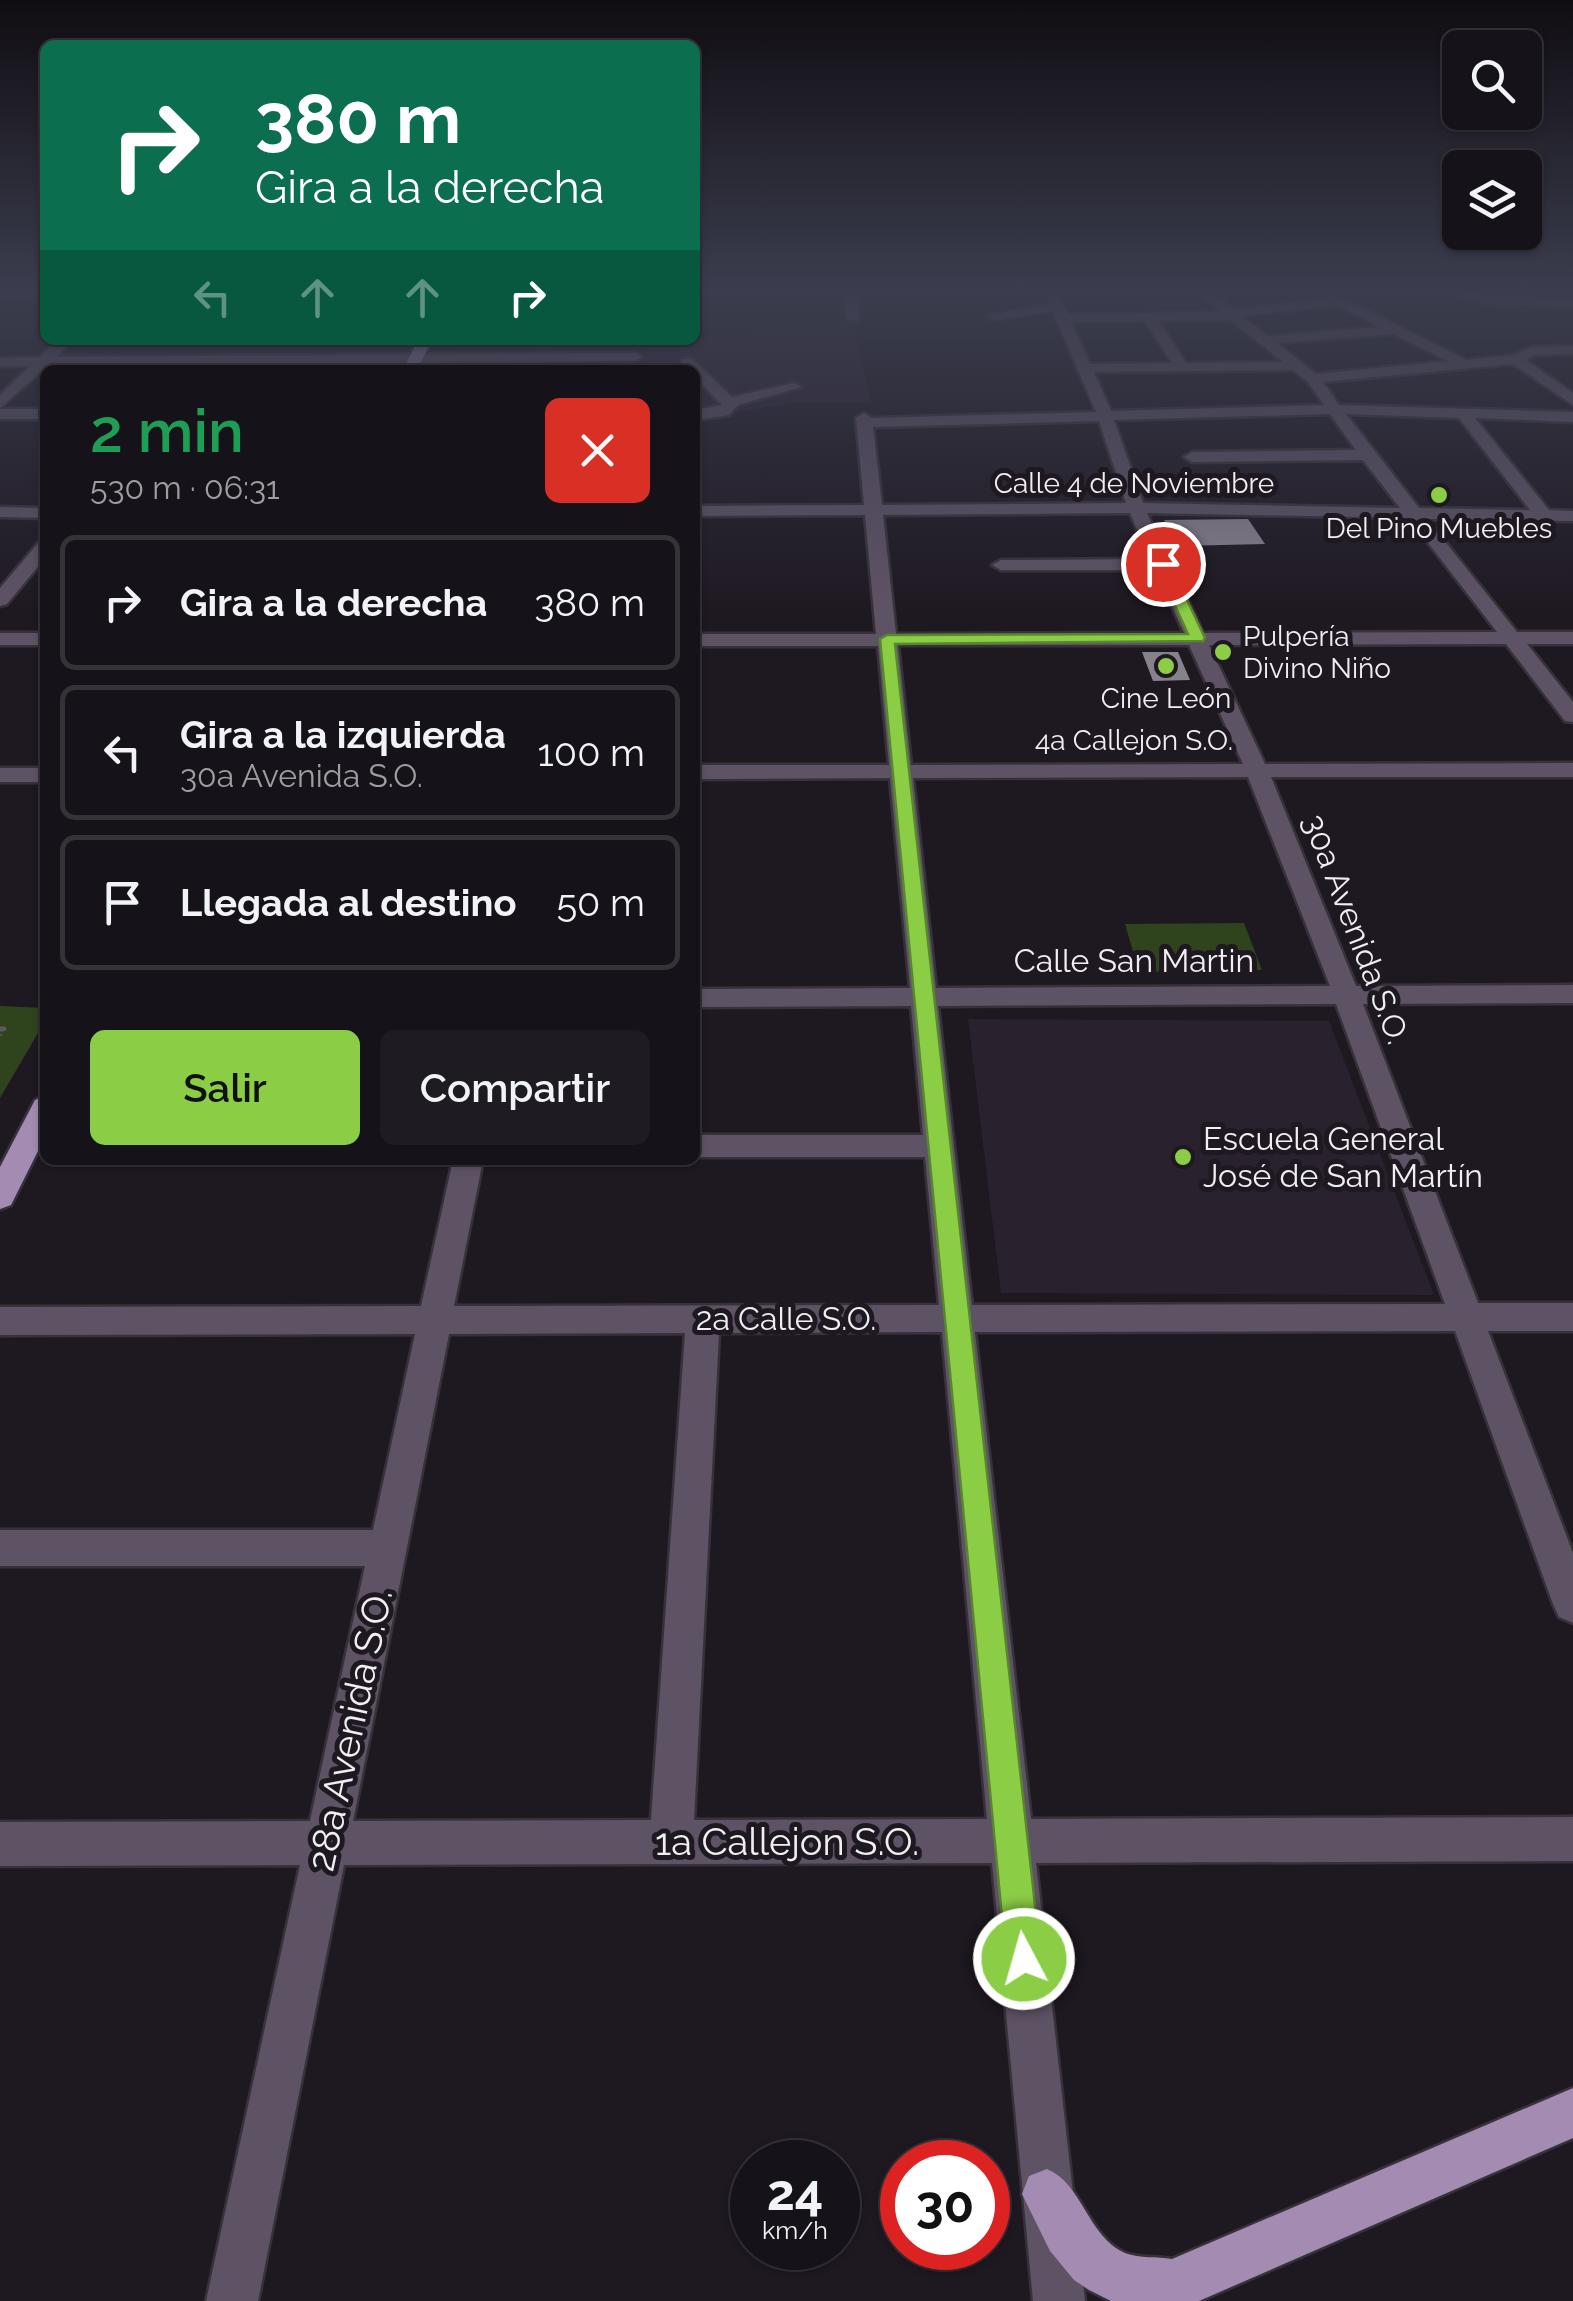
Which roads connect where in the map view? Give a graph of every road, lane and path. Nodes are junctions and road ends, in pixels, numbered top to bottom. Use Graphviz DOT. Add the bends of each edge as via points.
graph roads {
  1 [pos="725,397"];
  2 [pos="748,397"];
  3 [pos="1097,397"];
  4 [pos="1327,397"];
  5 [pos="730,402"];
  6 [pos="1336,409"];
  7 [pos="1104,413"];
  8 [pos="1463,413"];
  9 [pos="0,414"];
  10 [pos="40,414"];
  11 [pos="700,414"];
  12 [pos="1573,417"];
  13 [pos="1368,456"];
  14 [pos="1192,457"];
  15 [pos="1136,508"];
  16 [pos="874,510"];
  17 [pos="700,511"];
  18 [pos="0,512"];
  19 [pos="40,513"];
  20 [pos="1416,513"];
  21 [pos="1544,516"];
  22 [pos="1573,516"];
  23 [pos="40,552"];
  24 [pos="1163,564"];
  25 [pos="1000,565"];
  26 [pos="0,600"];
  27 [pos="1512,637"];
  28 [pos="1198,638"];
  29 [pos="1573,638"];
  30 [pos="0,639"];
  31 [pos="40,639"];
  32 [pos="887,639"];
  33 [pos="700,640"];
  34 [pos="1573,716"];
  35 [pos="1256,769"];
  36 [pos="1573,770"];
  37 [pos="901,771"];
  38 [pos="700,772"];
  39 [pos="0,775"];
  40 [pos="40,775"];
  41 [pos="1346,996"];
  42 [pos="924,997"];
  43 [pos="700,998"];
  44 [pos="1570,1000"];
  45 [pos="40,1126"];
  46 [pos="700,1146"];
  47 [pos="940,1146"];
  48 [pos="34,1151"];
  49 [pos="467,1165"];
  50 [pos="0,1197"];
  51 [pos="1573,1317"];
  52 [pos="1468,1318"];
  53 [pos="703,1319"];
  54 [pos="958,1319"];
  55 [pos="435,1320"];
  56 [pos="0,1322"];
  57 [pos="0,1548"];
  58 [pos="388,1548"];
  59 [pos="1573,1604"];
  60 [pos="1573,1838"];
  61 [pos="671,1842"];
  62 [pos="1012,1842"];
  63 [pos="327,1843"];
  64 [pos="0,1844"];
  65 [pos="1573,2114"];
  66 [pos="1047,2194"];
  67 [pos="1157,2293"];
  68 [pos="232,2301"];
  69 [pos="1059,2301"];
  1 -- 5 [label="street"];
  2 -- 5 [label="street"];
  3 -- 7 [label="street, 30a Avenida S.O."];
  4 -- 6 [label="street"];
  5 -- 11 [label="street" via="724,412"];
  6 -- 7 [label="street"];
  6 -- 8 [label="street"];
  6 -- 13 [label="street"];
  7 -- 15 [label="street, 30a Avenida S.O."];
  7 -- 16 [label="street" via="864,420"];
  8 -- 12 [label="street"];
  8 -- 21 [label="street"];
  9 -- 10 [label="street"];
  13 -- 14 [label="street"];
  13 -- 20 [label="street"];
  15 -- 16 [label="street, Calle 4 de Noviembre"];
  15 -- 20 [label="street, Calle 4 de Noviembre"];
  15 -- 24 [label="street, 30a Avenida S.O."];
  16 -- 17 [label="street, Calle 4 de Noviembre"];
  16 -- 32 [label="street"];
  18 -- 19 [label="street"];
  20 -- 21 [label="street, Calle 4 de Noviembre"];
  20 -- 27 [label="street"];
  21 -- 22 [label="street, Calle 4 de Noviembre"];
  23 -- 26 [label="street"];
  24 -- 25 [label="street"];
  24 -- 28 [label="street, 30a Avenida S.O."];
  27 -- 28 [label="street"];
  27 -- 29 [label="street"];
  27 -- 34 [label="street"];
  28 -- 32 [label="street"];
  28 -- 35 [label="street, 30a Avenida S.O."];
  30 -- 31 [label="street"];
  32 -- 33 [label="street"];
  32 -- 37 [label="street"];
  35 -- 36 [label="street, 4a Callejon S.O."];
  35 -- 37 [label="street, 4a Callejon S.O."];
  35 -- 41 [label="street, 30a Avenida S.O."];
  37 -- 38 [label="street, 4a Callejon S.O."];
  37 -- 42 [label="street"];
  39 -- 40 [label="street"];
  41 -- 42 [label="street, Calle San Martin"];
  41 -- 44 [label="street, Calle San Martin"];
  41 -- 52 [label="street, 30a Avenida S.O."];
  42 -- 43 [label="street, Calle San Martin"];
  42 -- 47 [label="street"];
  45 -- 48 [label="main road"];
  46 -- 47 [label="street"];
  47 -- 54 [label="street"];
  48 -- 50 [label="main road"];
  49 -- 55 [label="street, 28a Avenida S.O."];
  51 -- 52 [label="street, 2a Calle S.O."];
  52 -- 54 [label="street, 2a Calle S.O."];
  52 -- 59 [label="street, 30a Avenida S.O."];
  53 -- 54 [label="street, 2a Calle S.O."];
  53 -- 55 [label="street, 2a Calle S.O."];
  53 -- 61 [label="street"];
  54 -- 62 [label="street"];
  55 -- 56 [label="street, 2a Calle S.O."];
  55 -- 58 [label="street, 28a Avenida S.O."];
  57 -- 58 [label="street"];
  58 -- 63 [label="street, 28a Avenida S.O."];
  60 -- 62 [label="street, 1a Callejon S.O."];
  61 -- 62 [label="street, 1a Callejon S.O."];
  61 -- 63 [label="street, 1a Callejon S.O."];
  62 -- 66 [label="street"];
  63 -- 64 [label="street, 1a Callejon S.O."];
  63 -- 68 [label="street, 28a Avenida S.O."];
  65 -- 67 [label="main road"];
  66 -- 67 [label="main road" via="1089,2261"];
  66 -- 69 [label="street"];
}
